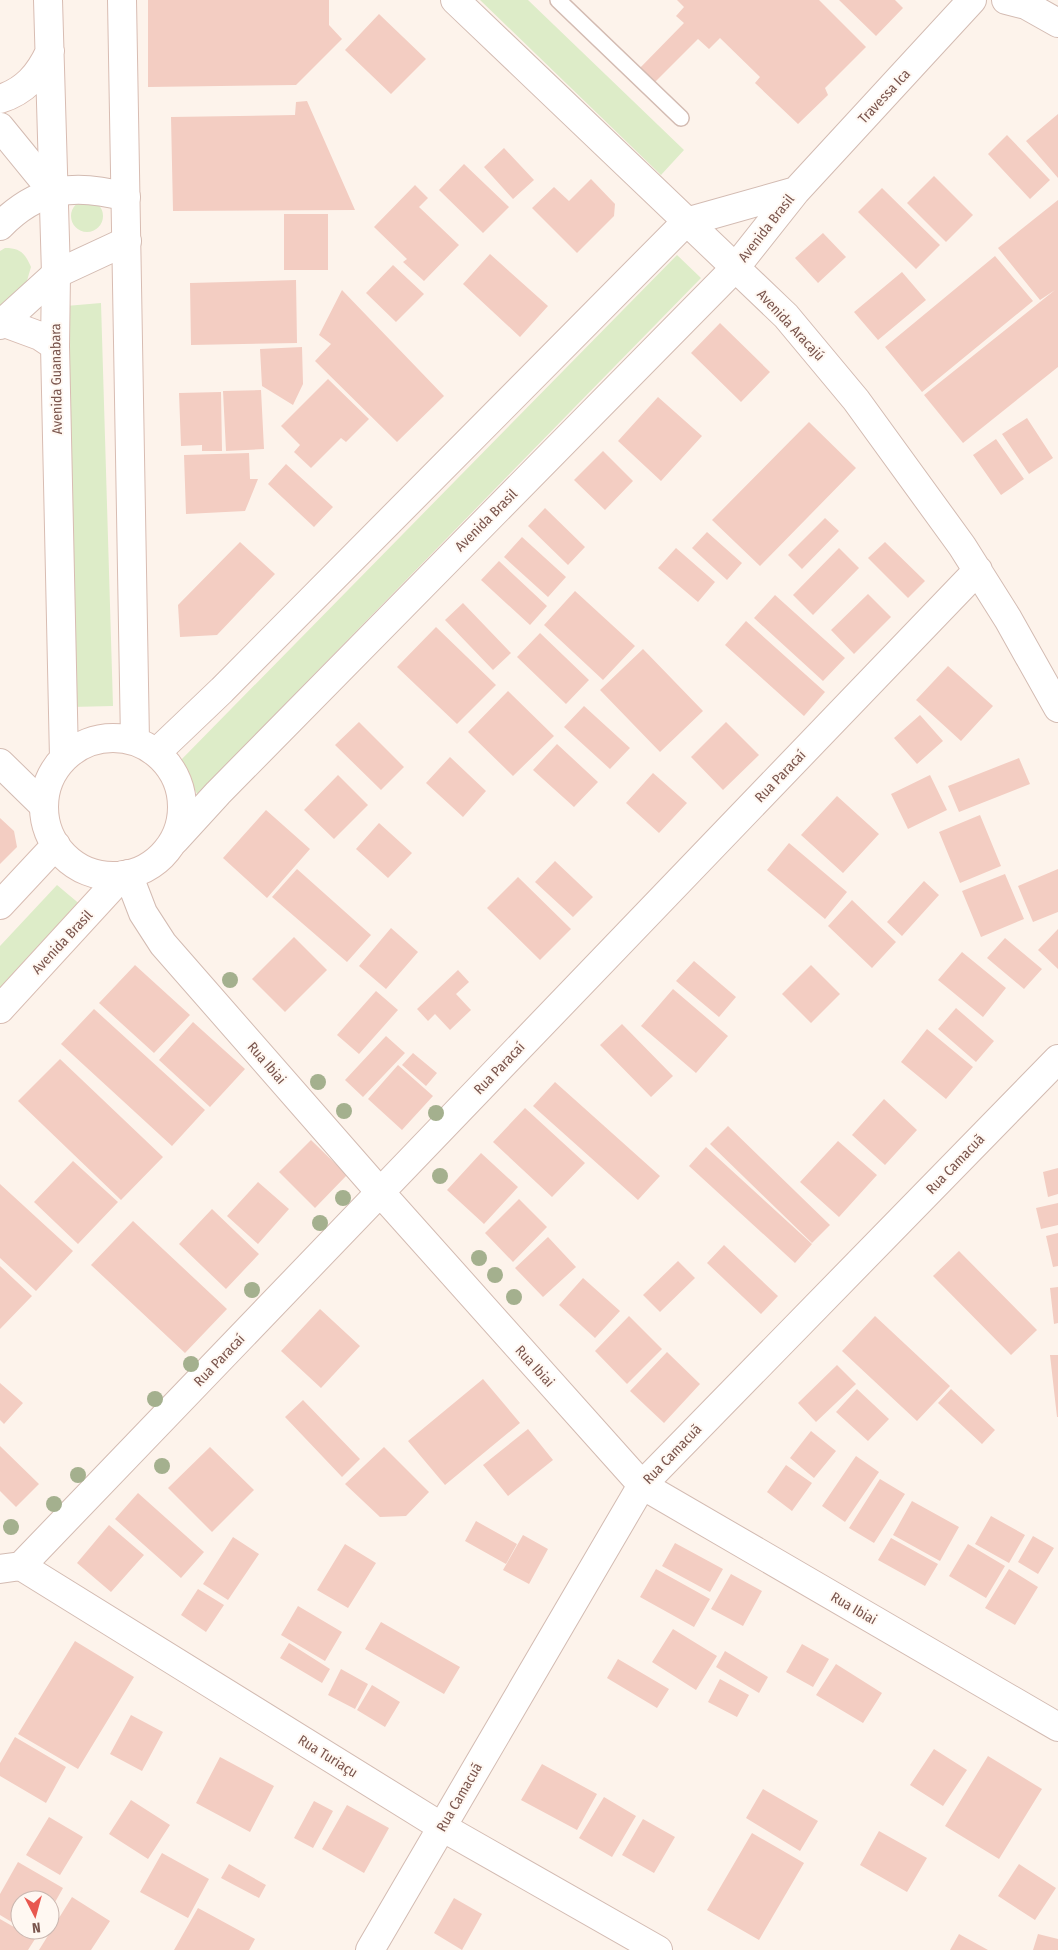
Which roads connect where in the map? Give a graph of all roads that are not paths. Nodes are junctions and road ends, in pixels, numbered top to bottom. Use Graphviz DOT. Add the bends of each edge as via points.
graph roads {
  1 [pos="48,0"];
  2 [pos="122,0"];
  3 [pos="455,0"];
  4 [pos="558,0"];
  5 [pos="972,0"];
  6 [pos="1006,0"];
  7 [pos="1058,23"];
  8 [pos="50,51"];
  9 [pos="0,99"];
  10 [pos="681,118"];
  11 [pos="0,126"];
  12 [pos="796,191"];
  13 [pos="53,192"];
  14 [pos="126,198"];
  15 [pos="686,222"];
  16 [pos="0,226"];
  17 [pos="126,241"];
  18 [pos="735,268"];
  19 [pos="56,274"];
  20 [pos="1,323"];
  21 [pos="54,346"];
  22 [pos="978,570"];
  23 [pos="1058,708"];
  24 [pos="146,747"];
  25 [pos="64,758"];
  26 [pos="0,763"];
  27 [pos="44,806"];
  28 [pos="175,840"];
  29 [pos="56,845"];
  30 [pos="126,875"];
  31 [pos="0,905"];
  32 [pos="0,1009"];
  33 [pos="1058,1059"];
  34 [pos="380,1192"];
  35 [pos="642,1485"];
  36 [pos="11,1568"];
  37 [pos="1058,1727"];
  38 [pos="442,1827"];
  39 [pos="370,1950"];
  40 [pos="658,1950"];
  1 -- 8 [label="street, Avenida Guanabara"];
  2 -- 14 [label="street"];
  3 -- 15 [label="street, Avenida Aracajú"];
  4 -- 10 [label="lane"];
  5 -- 12 [label="street, Travessa Ica"];
  6 -- 7 [label="street" via="1026,5"];
  8 -- 9 [label="street" via="41,71 23,89"];
  8 -- 13 [label="street, Avenida Guanabara"];
  11 -- 13 [label="street"];
  12 -- 15 [label="street, Avenida Brasil"];
  12 -- 18 [label="street, Avenida Brasil"];
  13 -- 14 [label="street" via="92,190"];
  13 -- 16 [label="street" via="29,203"];
  13 -- 19 [label="street, Avenida Guanabara"];
  14 -- 17 [label="street"];
  15 -- 18 [label="street, Avenida Aracajú"];
  15 -- 24 [label="street, Avenida Brasil" via="222,690"];
  17 -- 19 [label="street"];
  17 -- 24 [label="street"];
  18 -- 22 [label="street, Avenida Aracajú" via="786,316 850,393"];
  18 -- 28 [label="street, Avenida Brasil"];
  19 -- 20 [label="street"];
  19 -- 21 [label="street, Avenida Guanabara"];
  20 -- 21 [label="street" via="40,336"];
  21 -- 25 [label="street, Avenida Guanabara"];
  22 -- 23 [label="street, Avenida Aracajú"];
  22 -- 34 [label="street, Rua Paracaí"];
  24 -- 25 [label="street" via="110,738 85,744"];
  24 -- 28 [label="street" via="176,778 183,809"];
  25 -- 27 [label="street" via="50,780"];
  26 -- 27 [label="street"];
  27 -- 29 [label="street" via="47,826"];
  28 -- 30 [label="street" via="163,856"];
  29 -- 30 [label="street" via="74,864 98,874"];
  29 -- 31 [label="street"];
  30 -- 32 [label="street, Avenida Brasil"];
  30 -- 34 [label="street, Rua Ibiai" via="143,913 163,944"];
  33 -- 35 [label="street, Rua Camacuã"];
  34 -- 35 [label="street, Rua Ibiai"];
  34 -- 36 [label="street, Rua Paracaí"];
  35 -- 37 [label="street, Rua Ibiai"];
  35 -- 38 [label="street, Rua Camacuã"];
  36 -- 38 [label="street, Rua Turiaçu"];
  38 -- 39 [label="street, Rua Camacuã"];
  38 -- 40 [label="street, Rua Turiaçu"];
}
